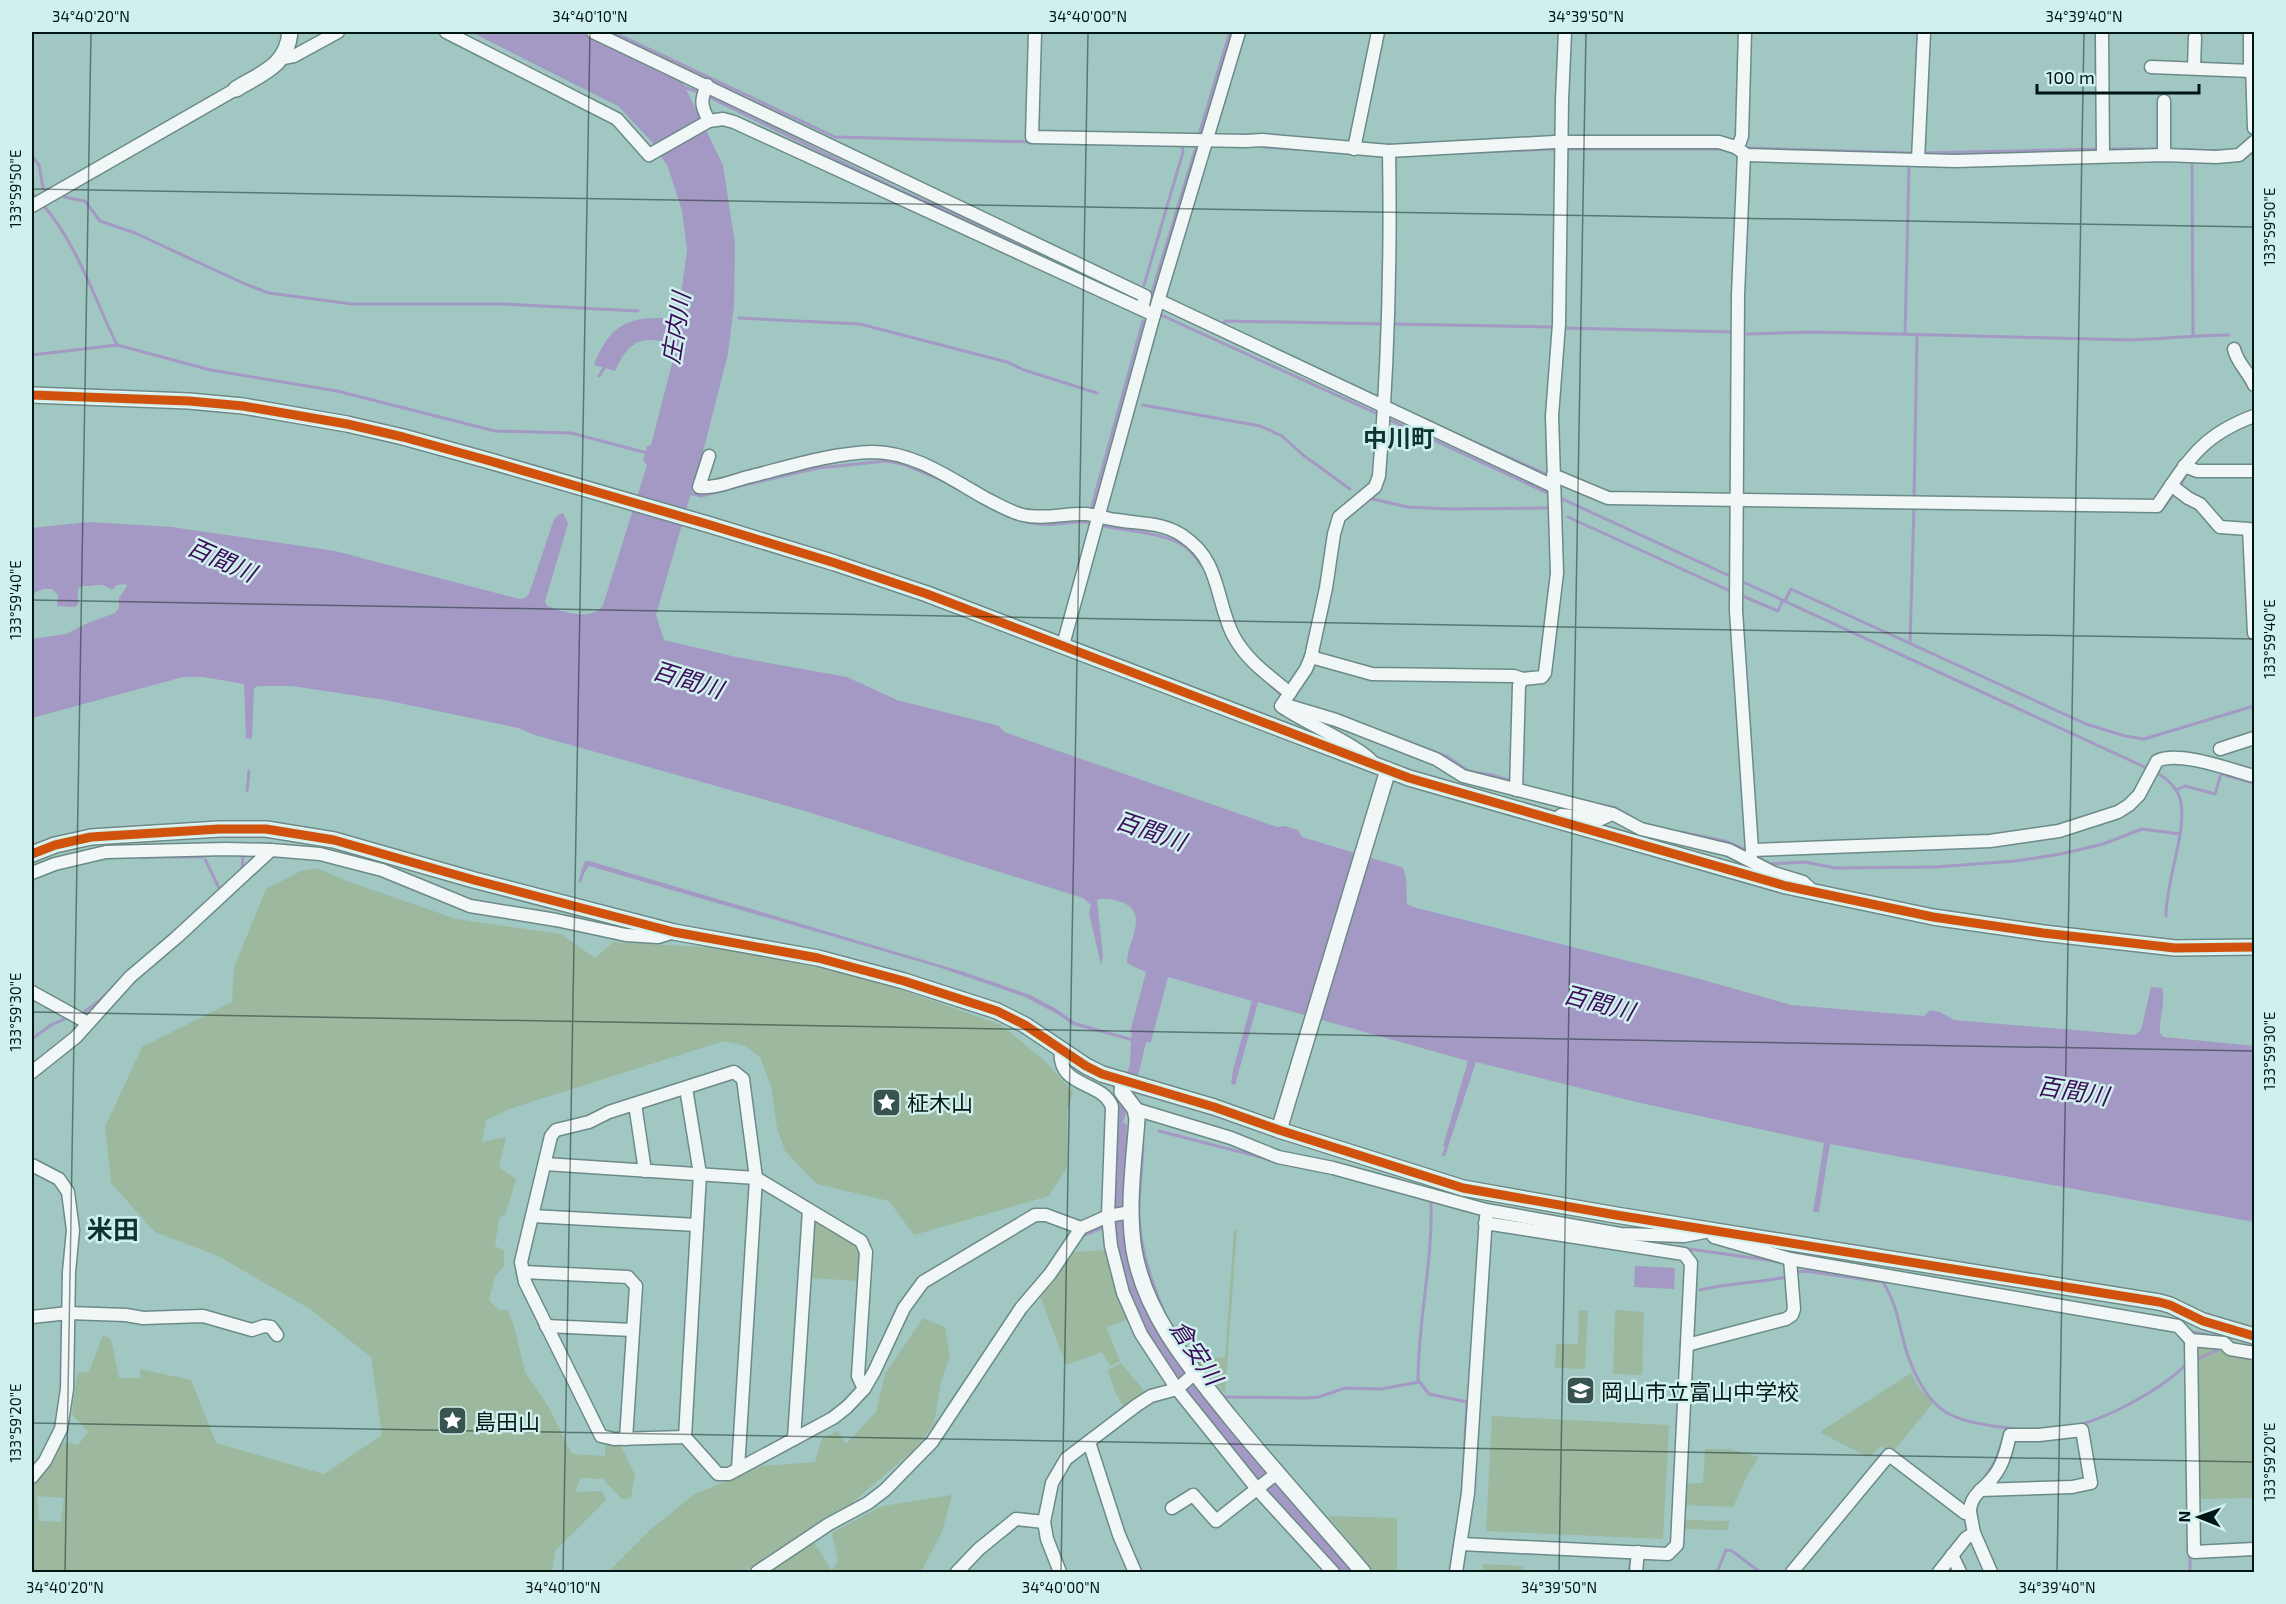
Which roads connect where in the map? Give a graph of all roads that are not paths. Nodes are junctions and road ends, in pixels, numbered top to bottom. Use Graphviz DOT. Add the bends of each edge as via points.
graph roads {
  1 [pos="290,32"];
  2 [pos="338,32"];
  3 [pos="446,32"];
  4 [pos="593,32"];
  5 [pos="1035,32"];
  6 [pos="1239,32"];
  7 [pos="1377,32"];
  8 [pos="1564,32"];
  9 [pos="1745,32"];
  10 [pos="1924,32"];
  11 [pos="2102,32"];
  12 [pos="2250,32"];
  13 [pos="2195,37"];
  14 [pos="283,58"];
  15 [pos="2252,66"];
  16 [pos="2151,67"];
  17 [pos="2194,68"];
  18 [pos="236,88"];
  19 [pos="704,91"];
  20 [pos="2164,101"];
  21 [pos="707,122"];
  22 [pos="2254,128"];
  23 [pos="1200,140"];
  24 [pos="1561,142"];
  25 [pos="2254,142"];
  26 [pos="1354,149"];
  27 [pos="1739,150"];
  28 [pos="1389,151"];
  29 [pos="2164,151"];
  30 [pos="2103,152"];
  31 [pos="1918,156"];
  32 [pos="32,206"];
  33 [pos="1160,301"];
  34 [pos="1142,309"];
  35 [pos="1154,315"];
  36 [pos="2234,349"];
  37 [pos="2254,385"];
  38 [pos="32,395"];
  39 [pos="1385,409"];
  40 [pos="2254,416"];
  41 [pos="709,456"];
  42 [pos="2189,468"];
  43 [pos="2254,471"];
  44 [pos="1554,488"];
  45 [pos="2175,488"];
  46 [pos="1736,500"];
  47 [pos="1092,515"];
  48 [pos="2252,529"];
  49 [pos="2254,633"];
  50 [pos="1063,645"];
  51 [pos="1311,657"];
  52 [pos="1523,679"];
  53 [pos="1290,693"];
  54 [pos="1282,704"];
  55 [pos="2254,738"];
  56 [pos="2220,749"];
  57 [pos="1381,768"];
  58 [pos="2254,776"];
  59 [pos="1517,785"];
  60 [pos="1613,814"];
  61 [pos="1554,821"];
  62 [pos="271,850"];
  63 [pos="32,854"];
  64 [pos="1751,855"];
  65 [pos="32,873"];
  66 [pos="1814,892"];
  67 [pos="674,932"];
  68 [pos="2254,947"];
  69 [pos="32,992"];
  70 [pos="88,1023"];
  71 [pos="1061,1049"];
  72 [pos="32,1072"];
  73 [pos="1123,1080"];
  74 [pos="686,1088"];
  75 [pos="635,1104"];
  76 [pos="1135,1108"];
  77 [pos="1279,1130"];
  78 [pos="545,1164"];
  79 [pos="32,1165"];
  80 [pos="645,1170"];
  81 [pos="700,1174"];
  82 [pos="756,1178"];
  83 [pos="808,1210"];
  84 [pos="1131,1212"];
  85 [pos="532,1216"];
  86 [pos="1486,1216"];
  87 [pos="1109,1223"];
  88 [pos="697,1225"];
  89 [pos="1081,1228"];
  90 [pos="1710,1231"];
  91 [pos="1619,1239"];
  92 [pos="1790,1259"];
  93 [pos="523,1272"];
  94 [pos="68,1313"];
  95 [pos="32,1317"];
  96 [pos="546,1326"];
  97 [pos="633,1330"];
  98 [pos="277,1335"];
  99 [pos="2254,1336"];
  100 [pos="2191,1340"];
  101 [pos="1687,1345"];
  102 [pos="2254,1353"];
  103 [pos="1193,1375"];
  104 [pos="864,1389"];
  105 [pos="1177,1389"];
  106 [pos="685,1437"];
  107 [pos="626,1439"];
  108 [pos="794,1439"];
  109 [pos="1089,1442"];
  110 [pos="738,1469"];
  111 [pos="1274,1476"];
  112 [pos="32,1477"];
  113 [pos="1259,1488"];
  114 [pos="1980,1490"];
  115 [pos="1172,1508"];
  116 [pos="1970,1512"];
  117 [pos="1044,1522"];
  118 [pos="1972,1535"];
  119 [pos="1461,1544"];
  120 [pos="2254,1549"];
  121 [pos="1638,1552"];
  122 [pos="1952,1555"];
  123 [pos="758,1572"];
  124 [pos="957,1572"];
  125 [pos="1060,1572"];
  126 [pos="1135,1572"];
  127 [pos="1333,1572"];
  128 [pos="1363,1572"];
  129 [pos="1456,1572"];
  130 [pos="1635,1572"];
  131 [pos="1792,1572"];
  132 [pos="1939,1572"];
  133 [pos="1960,1572"];
  134 [pos="1991,1572"];
  1 -- 14 [label="street"];
  2 -- 14 [label="street"];
  3 -- 21 [label="street" via="617,119 649,155"];
  4 -- 19 [label="street"];
  5 -- 23 [label="street" via="1032,137"];
  6 -- 23 [label="street"];
  7 -- 26 [label="street"];
  8 -- 24 [label="street"];
  9 -- 27 [label="street"];
  10 -- 31 [label="street"];
  11 -- 30 [label="street"];
  12 -- 15 [label="street"];
  13 -- 17 [label="street"];
  14 -- 18 [label="street"];
  15 -- 17 [label="street"];
  15 -- 22 [label="street"];
  16 -- 17 [label="street"];
  18 -- 32 [label="street"];
  19 -- 21 [label="street" via="701,105"];
  19 -- 34 [label="street" via="1145,296"];
  20 -- 29 [label="street"];
  21 -- 34 [label="street" via="723,119 745,127"];
  23 -- 26 [label="street" via="1308,142"];
  23 -- 33 [label="street"];
  24 -- 27 [label="street" via="1719,142"];
  24 -- 28 [label="street"];
  24 -- 44 [label="street" via="1560,324 1552,416"];
  25 -- 29 [label="street" via="2235,156"];
  26 -- 28 [label="street"];
  27 -- 31 [label="street"];
  27 -- 46 [label="street"];
  28 -- 39 [label="street" via="1391,250"];
  29 -- 30 [label="street"];
  30 -- 31 [label="street"];
  33 -- 35 [label="street"];
  33 -- 39 [label="street"];
  34 -- 35 [label="street"];
  35 -- 47 [label="street"];
  36 -- 37 [label="street"];
  38 -- 50 [label="street" via="189,400 306,416 403,436 845,566"];
  39 -- 44 [label="street"];
  39 -- 51 [label="street" via="1375,487 1339,517"];
  40 -- 42 [label="street" via="2213,436 2192,454"];
  41 -- 47 [label="street" via="699,487 791,465 873,452 890,453 918,462 1023,515"];
  42 -- 43 [label="street"];
  42 -- 45 [label="street"];
  44 -- 46 [label="street" via="1608,498"];
  44 -- 52 [label="street" via="1557,573 1545,673 1542,677"];
  45 -- 46 [label="street" via="2157,506"];
  45 -- 48 [label="street" via="2200,504 2220,527"];
  46 -- 64 [label="street" via="1739,678"];
  47 -- 50 [label="street"];
  47 -- 53 [label="street" via="1165,526 1195,546 1214,572 1226,618 1239,646"];
  48 -- 49 [label="street"];
  50 -- 57 [label="street"];
  51 -- 52 [label="street" via="1372,674"];
  51 -- 53 [label="street"];
  52 -- 59 [label="street" via="1519,684"];
  53 -- 54 [label="street"];
  54 -- 57 [label="street" via="1295,716 1370,757"];
  54 -- 59 [label="street" via="1336,720 1436,759 1463,776"];
  55 -- 56 [label="street"];
  57 -- 61 [label="street"];
  57 -- 77 [label="street" via="1382,791"];
  58 -- 64 [label="street" via="2196,760 2165,758 2157,761 2139,795 2118,812 2080,825 1990,841"];
  59 -- 60 [label="street"];
  60 -- 61 [label="street" via="1601,819 1561,815"];
  60 -- 64 [label="street" via="1641,829"];
  61 -- 66 [label="street"];
  62 -- 65 [label="street" via="106,852"];
  62 -- 67 [label="street" via="320,854 382,870 470,906 626,936 658,937"];
  62 -- 70 [label="street" via="130,977"];
  63 -- 67 [label="street" via="73,840 105,835 249,828 288,831"];
  64 -- 66 [label="street" via="1774,873 1803,882"];
  66 -- 68 [label="street" via="2043,933 2175,948"];
  67 -- 71 [label="street" via="818,958 904,981 998,1011"];
  69 -- 70 [label="street"];
  70 -- 72 [label="street"];
  71 -- 73 [label="street" via="1086,1066"];
  71 -- 87 [label="street" via="1060,1060 1066,1072 1082,1085 1105,1095 1112,1107"];
  73 -- 76 [label="street" via="1122,1092"];
  73 -- 77 [label="street"];
  74 -- 75 [label="street"];
  74 -- 81 [label="street"];
  74 -- 82 [label="street" via="734,1072 743,1079"];
  75 -- 78 [label="street" via="556,1130"];
  75 -- 80 [label="street"];
  76 -- 84 [label="street"];
  76 -- 86 [label="street" via="1278,1156 1334,1168"];
  77 -- 90 [label="street" via="1463,1188"];
  78 -- 80 [label="street"];
  78 -- 85 [label="street"];
  79 -- 94 [label="street" via="59,1179 68,1192 73,1230"];
  80 -- 81 [label="street"];
  81 -- 82 [label="street"];
  81 -- 88 [label="street"];
  82 -- 83 [label="street"];
  82 -- 110 [label="street"];
  83 -- 104 [label="street" via="861,1241 866,1252 858,1376"];
  83 -- 108 [label="street"];
  84 -- 87 [label="street"];
  84 -- 103 [label="street" via="1134,1252 1147,1294"];
  85 -- 88 [label="street"];
  85 -- 93 [label="street" via="521,1262"];
  86 -- 91 [label="street"];
  86 -- 119 [label="street" via="1468,1493"];
  87 -- 89 [label="street"];
  87 -- 105 [label="street" via="1124,1293 1141,1334"];
  88 -- 106 [label="street"];
  89 -- 104 [label="street" via="1035,1215 923,1282 904,1308"];
  89 -- 123 [label="street" via="923,1452 868,1503"];
  90 -- 91 [label="street"];
  90 -- 92 [label="street" via="1714,1237"];
  90 -- 99 [label="street" via="2160,1302 2203,1321"];
  91 -- 101 [label="street" via="1684,1254 1691,1263"];
  92 -- 100 [label="street" via="2178,1326"];
  92 -- 101 [label="street" via="1792,1315"];
  93 -- 96 [label="street"];
  93 -- 97 [label="street" via="628,1277 636,1286"];
  94 -- 95 [label="street"];
  94 -- 98 [label="street" via="143,1318 203,1316 252,1330 271,1327"];
  94 -- 112 [label="street" via="67,1389 61,1429"];
  96 -- 97 [label="street"];
  96 -- 107 [label="street" via="601,1436"];
  97 -- 107 [label="street"];
  100 -- 102 [label="street" via="2224,1343"];
  100 -- 120 [label="street" via="2194,1552"];
  101 -- 121 [label="street" via="1677,1545 1668,1554"];
  103 -- 105 [label="street"];
  103 -- 111 [label="street"];
  104 -- 108 [label="street" via="833,1418"];
  105 -- 109 [label="street" via="1151,1396"];
  105 -- 113 [label="street"];
  106 -- 107 [label="street"];
  106 -- 110 [label="street" via="718,1474"];
  108 -- 110 [label="street"];
  109 -- 117 [label="street" via="1066,1459 1052,1483"];
  109 -- 126 [label="street"];
  111 -- 113 [label="street"];
  111 -- 128 [label="street"];
  113 -- 115 [label="street" via="1216,1521 1193,1494"];
  113 -- 127 [label="street"];
  114 -- 114 [label="street" via="1995,1476 2010,1435 2082,1430 2091,1483"];
  114 -- 116 [label="street" via="1972,1500"];
  116 -- 118 [label="street"];
  116 -- 131 [label="street" via="1965,1513 1889,1455"];
  117 -- 124 [label="street" via="1016,1519"];
  117 -- 125 [label="street"];
  118 -- 122 [label="street"];
  118 -- 134 [label="street"];
  119 -- 121 [label="street"];
  119 -- 129 [label="street"];
  121 -- 130 [label="street"];
  122 -- 132 [label="street"];
  122 -- 133 [label="street"];
}
